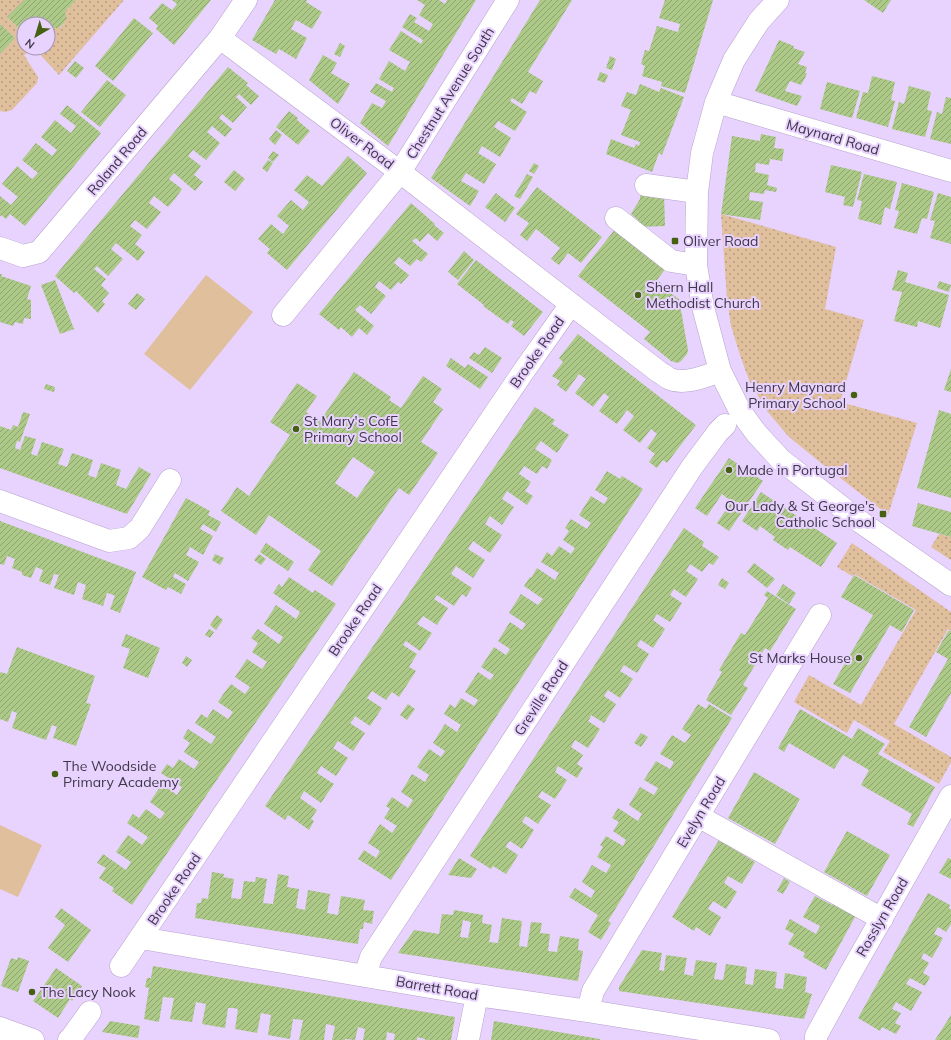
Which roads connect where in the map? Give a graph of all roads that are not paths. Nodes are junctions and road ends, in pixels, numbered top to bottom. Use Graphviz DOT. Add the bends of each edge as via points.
graph roads {
  1 [pos="246,0"];
  2 [pos="508,0"];
  3 [pos="778,0"];
  4 [pos="220,38"];
  5 [pos="716,102"];
  6 [pos="400,172"];
  7 [pos="951,172"];
  8 [pos="646,185"];
  9 [pos="697,192"];
  10 [pos="616,218"];
  11 [pos="0,248"];
  12 [pos="696,265"];
  13 [pos="572,304"];
  14 [pos="283,315"];
  15 [pos="720,371"];
  16 [pos="725,425"];
  17 [pos="170,480"];
  18 [pos="0,501"];
  19 [pos="951,584"];
  20 [pos="820,615"];
  21 [pos="951,796"];
  22 [pos="698,816"];
  23 [pos="882,919"];
  24 [pos="141,938"];
  25 [pos="121,966"];
  26 [pos="365,976"];
  27 [pos="477,995"];
  28 [pos="588,1011"];
  29 [pos="90,1012"];
  30 [pos="0,1028"];
  31 [pos="72,1039"];
  32 [pos="31,1040"];
  33 [pos="468,1040"];
  34 [pos="769,1040"];
  35 [pos="816,1040"];
  1 -- 4 [label="street, Roland Road"];
  2 -- 6 [label="street, Chestnut Avenue South"];
  3 -- 5 [label="street" via="759,21 734,60"];
  4 -- 6 [label="street, Oliver Road"];
  4 -- 11 [label="street, Roland Road" via="39,252 23,256"];
  5 -- 7 [label="street, Maynard Road"];
  5 -- 9 [label="street" via="702,153"];
  6 -- 13 [label="street, Oliver Road"];
  6 -- 14 [label="street, Chestnut Avenue South"];
  8 -- 9 [label="street"];
  9 -- 12 [label="street"];
  10 -- 12 [label="street" via="671,261"];
  12 -- 15 [label="street" via="703,307"];
  13 -- 15 [label="street, Oliver Road" via="671,380 698,379"];
  13 -- 24 [label="street, Brooke Road" via="514,385"];
  15 -- 19 [label="street" via="740,411 781,460 862,523"];
  16 -- 26 [label="street, Greville Road" via="692,467 370,957"];
  17 -- 18 [label="street" via="140,528 129,538 109,541"];
  20 -- 22 [label="street, Evelyn Road"];
  21 -- 23 [label="street, Rosslyn Road"];
  22 -- 23 [label="street"];
  22 -- 28 [label="street, Evelyn Road" via="593,991"];
  23 -- 35 [label="street, Rosslyn Road" via="831,1008"];
  24 -- 25 [label="street"];
  24 -- 26 [label="street, Barrett Road"];
  26 -- 27 [label="street, Barrett Road"];
  27 -- 28 [label="street, Barrett Road"];
  27 -- 33 [label="street"];
  28 -- 34 [label="street, Barrett Road"];
  29 -- 31 [label="street"];
  30 -- 32 [label="street"];
}
